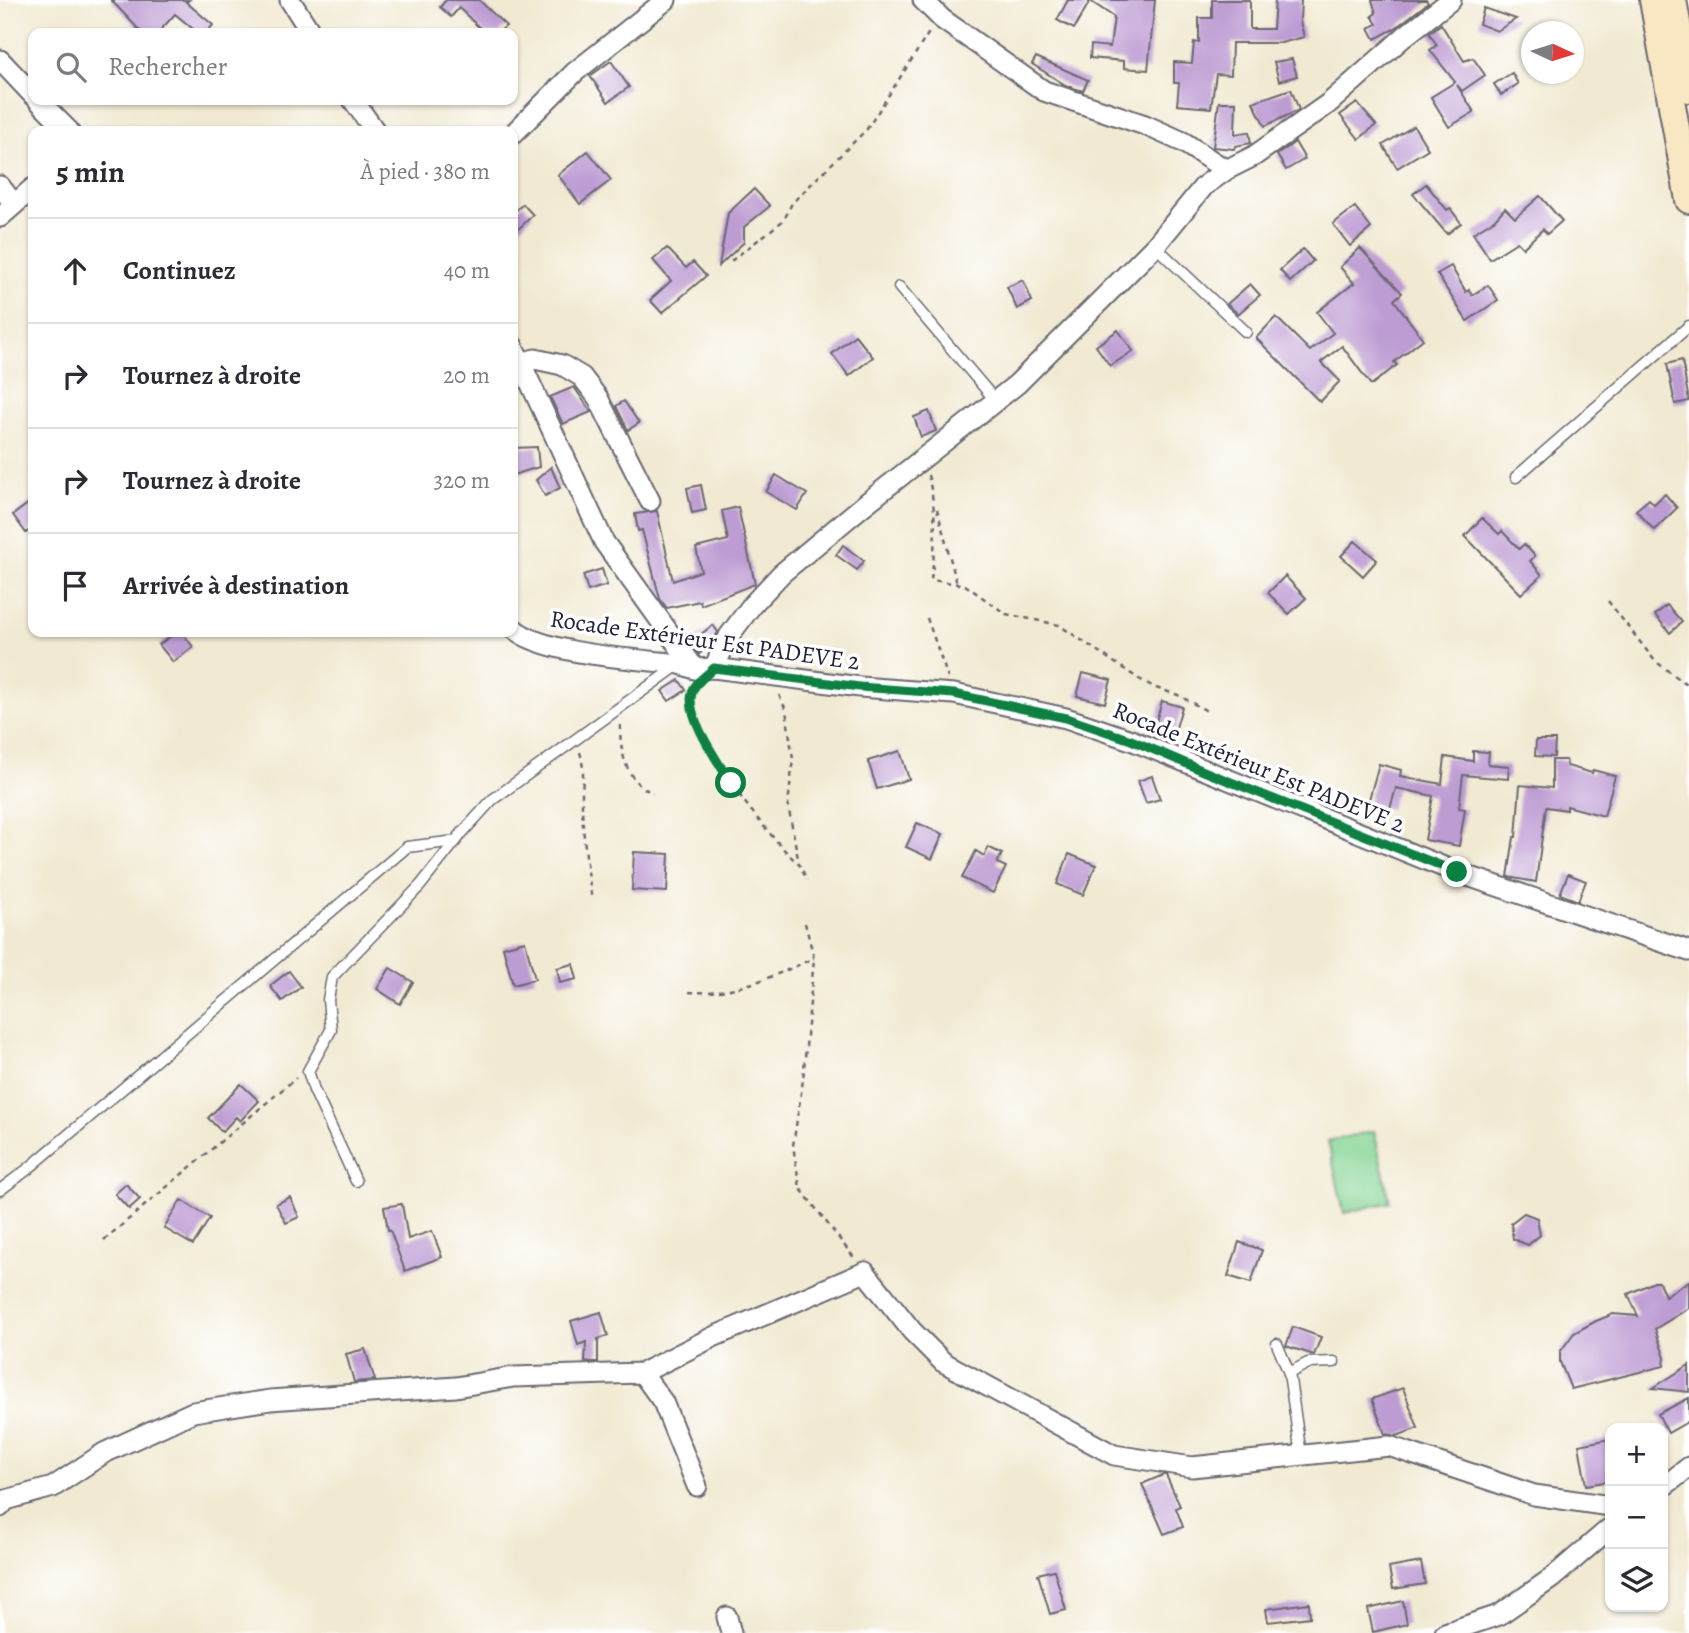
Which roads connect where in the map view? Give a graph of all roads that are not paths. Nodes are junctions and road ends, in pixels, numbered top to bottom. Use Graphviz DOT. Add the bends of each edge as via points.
graph roads {
  1 [pos="290,0"];
  2 [pos="666,0"];
  3 [pos="923,0"];
  4 [pos="1451,0"];
  5 [pos="1653,0"];
  6 [pos="1673,0"];
  7 [pos="944,12"];
  8 [pos="308,28"];
  9 [pos="1668,31"];
  10 [pos="0,60"];
  11 [pos="1689,89"];
  12 [pos="28,90"];
  13 [pos="43,105"];
  14 [pos="357,105"];
  15 [pos="64,126"];
  16 [pos="371,126"];
  17 [pos="518,129"];
  18 [pos="1226,170"];
  19 [pos="0,186"];
  20 [pos="28,192"];
  21 [pos="1689,200"];
  22 [pos="7,210"];
  23 [pos="1155,246"];
  24 [pos="899,286"];
  25 [pos="1689,326"];
  26 [pos="1246,332"];
  27 [pos="518,354"];
  28 [pos="518,356"];
  29 [pos="996,400"];
  30 [pos="1516,477"];
  31 [pos="650,501"];
  32 [pos="518,631"];
  33 [pos="696,667"];
  34 [pos="456,841"];
  35 [pos="1689,951"];
  36 [pos="356,1181"];
  37 [pos="0,1190"];
  38 [pos="1277,1344"];
  39 [pos="1334,1362"];
  40 [pos="642,1373"];
  41 [pos="1289,1373"];
  42 [pos="1301,1455"];
  43 [pos="1689,1467"];
  44 [pos="696,1486"];
  45 [pos="1664,1486"];
  46 [pos="1605,1505"];
  47 [pos="0,1507"];
  48 [pos="1605,1532"];
  49 [pos="1445,1633"];
  1 -- 8 [label="street"];
  2 -- 17 [label="street" via="575,72"];
  3 -- 7 [label="street"];
  4 -- 18 [label="street" via="1328,104"];
  5 -- 9 [label="main road"];
  6 -- 9 [label="main road"];
  7 -- 18 [label="street" via="1044,90 1170,136"];
  9 -- 11 [label="main road"];
  9 -- 21 [label="main road"];
  10 -- 12 [label="street"];
  13 -- 15 [label="street"];
  14 -- 16 [label="street"];
  18 -- 23 [label="street" via="1204,186"];
  19 -- 22 [label="street"];
  20 -- 22 [label="street"];
  23 -- 26 [label="lane"];
  23 -- 29 [label="street"];
  24 -- 29 [label="lane"];
  25 -- 30 [label="lane"];
  27 -- 31 [label="street" via="562,365 582,377 598,398"];
  28 -- 33 [label="street" via="604,542"];
  29 -- 33 [label="street" via="781,574"];
  32 -- 33 [label="street, Rocade Extérieur Est PADEVE 2" via="536,642"];
  33 -- 34 [label="lane" via="619,708 577,738 492,800"];
  33 -- 35 [label="street, Rocade Extérieur Est PADEVE 2" via="954,694 1066,718 1457,872"];
  34 -- 36 [label="lane" via="420,886 332,977 328,1000 331,1030 309,1071"];
  34 -- 37 [label="lane" via="407,847"];
  38 -- 41 [label="lane"];
  39 -- 41 [label="lane" via="1308,1363"];
  40 -- 42 [label="street" via="713,1337 865,1272 943,1362 1114,1455 1192,1467"];
  40 -- 44 [label="street" via="663,1402"];
  40 -- 47 [label="street" via="513,1377 456,1387 270,1400 193,1412 104,1453 53,1487 6,1500"];
  41 -- 42 [label="lane"];
  42 -- 46 [label="street" via="1389,1446 1534,1495"];
  43 -- 45 [label="street"];
  48 -- 49 [label="street" via="1499,1615"];
}
